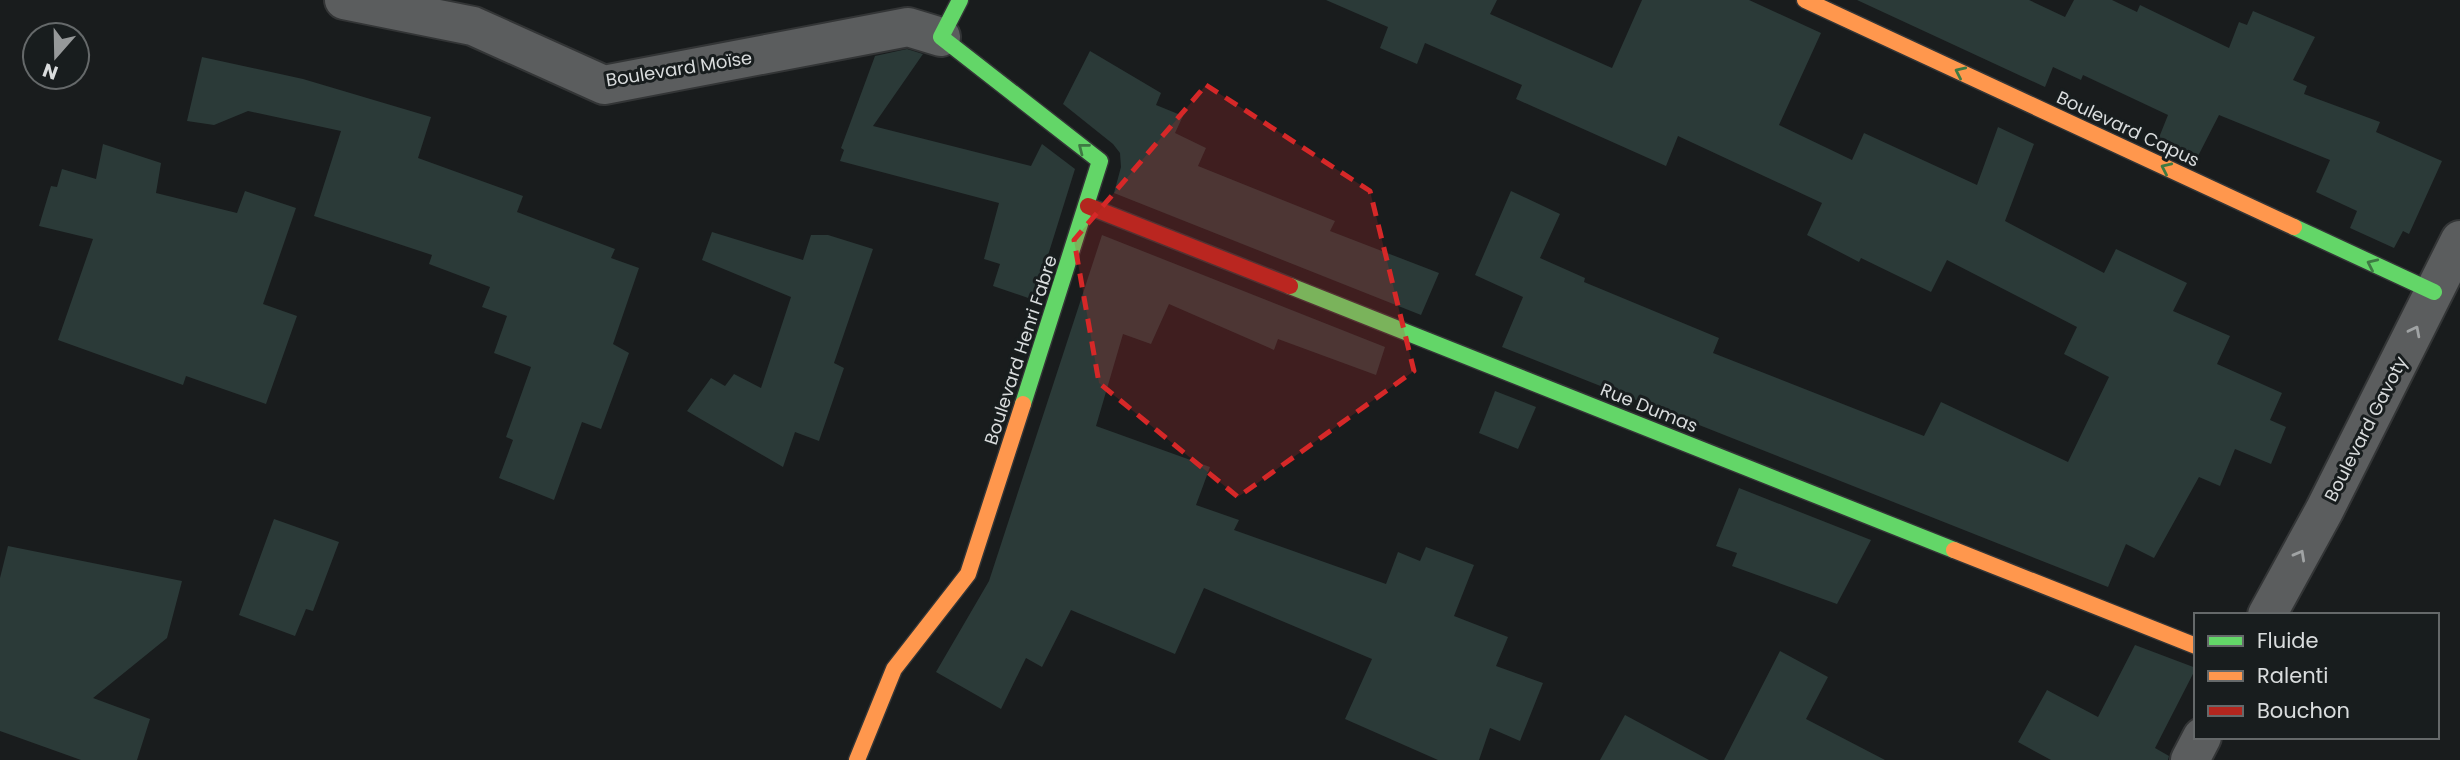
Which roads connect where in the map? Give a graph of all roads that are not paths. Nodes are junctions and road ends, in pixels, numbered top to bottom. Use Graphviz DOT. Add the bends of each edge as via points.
graph roads {
  1 [pos="344,0"];
  2 [pos="960,0"];
  3 [pos="1805,0"];
  4 [pos="941,37"];
  5 [pos="1088,206"];
  6 [pos="2460,240"];
  7 [pos="2434,292"];
  8 [pos="2268,613"];
  9 [pos="2194,645"];
  10 [pos="2201,739"];
  11 [pos="857,760"];
  12 [pos="2190,760"];
  1 -- 4 [label="street, Boulevard Moïse" via="473,26 604,85 908,27"];
  2 -- 4 [label="street"];
  7 -- 3 [label="street, Boulevard Capus, one-way"];
  5 -- 4 [label="street, Boulevard Henri Fabre, one-way" via="1100,161"];
  5 -- 9 [label="street, Rue Dumas"];
  5 -- 11 [label="street, Boulevard Henri Fabre" via="968,574 894,669"];
  6 -- 7 [label="street, Boulevard Gavoty"];
  8 -- 7 [label="street, Boulevard Gavoty, one-way"];
  10 -- 12 [label="street"];
}
